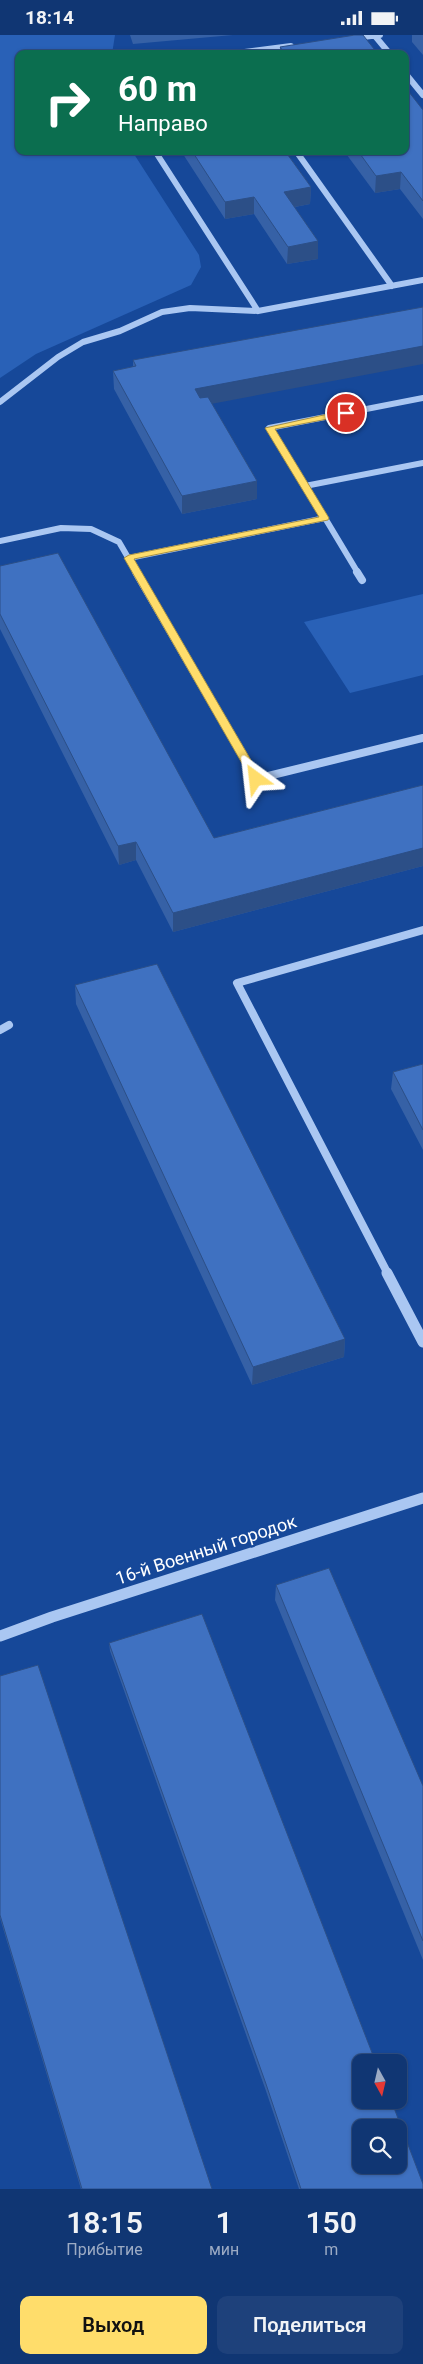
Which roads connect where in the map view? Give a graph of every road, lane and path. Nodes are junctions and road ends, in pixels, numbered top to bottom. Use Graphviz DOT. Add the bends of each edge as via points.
graph roads {
  1 [pos="380,35"];
  2 [pos="375,36"];
  3 [pos="345,39"];
  4 [pos="296,46"];
  5 [pos="264,50"];
  6 [pos="387,50"];
  7 [pos="409,78"];
  8 [pos="423,95"];
  9 [pos="158,155"];
  10 [pos="299,155"];
  11 [pos="423,280"];
  12 [pos="392,286"];
  13 [pos="258,311"];
  14 [pos="423,398"];
  15 [pos="0,402"];
  16 [pos="423,463"];
  17 [pos="305,486"];
  18 [pos="324,518"];
  19 [pos="0,541"];
  20 [pos="129,558"];
  21 [pos="362,580"];
  22 [pos="423,738"];
  23 [pos="423,930"];
  24 [pos="9,1025"];
  25 [pos="0,1030"];
  26 [pos="423,1343"];
  27 [pos="423,1497"];
  28 [pos="0,1636"];
  1 -- 2 [label="street"];
  2 -- 3 [label="street"];
  2 -- 6 [label="lane"];
  4 -- 5 [label="street"];
  7 -- 8 [label="lane"];
  9 -- 13 [label="street"];
  10 -- 12 [label="lane"];
  11 -- 12 [label="lane"];
  12 -- 13 [label="lane"];
  13 -- 15 [label="lane" via="190,308 162,311 120,331 83,342"];
  14 -- 17 [label="lane" via="269,428"];
  16 -- 17 [label="lane"];
  17 -- 18 [label="lane"];
  18 -- 20 [label="lane"];
  18 -- 21 [label="lane"];
  19 -- 20 [label="lane" via="61,528 91,529 119,542"];
  20 -- 22 [label="lane" via="256,779"];
  23 -- 26 [label="street" via="237,983"];
  24 -- 25 [label="lane"];
  27 -- 28 [label="street, 16-й Военный городок"];
}
